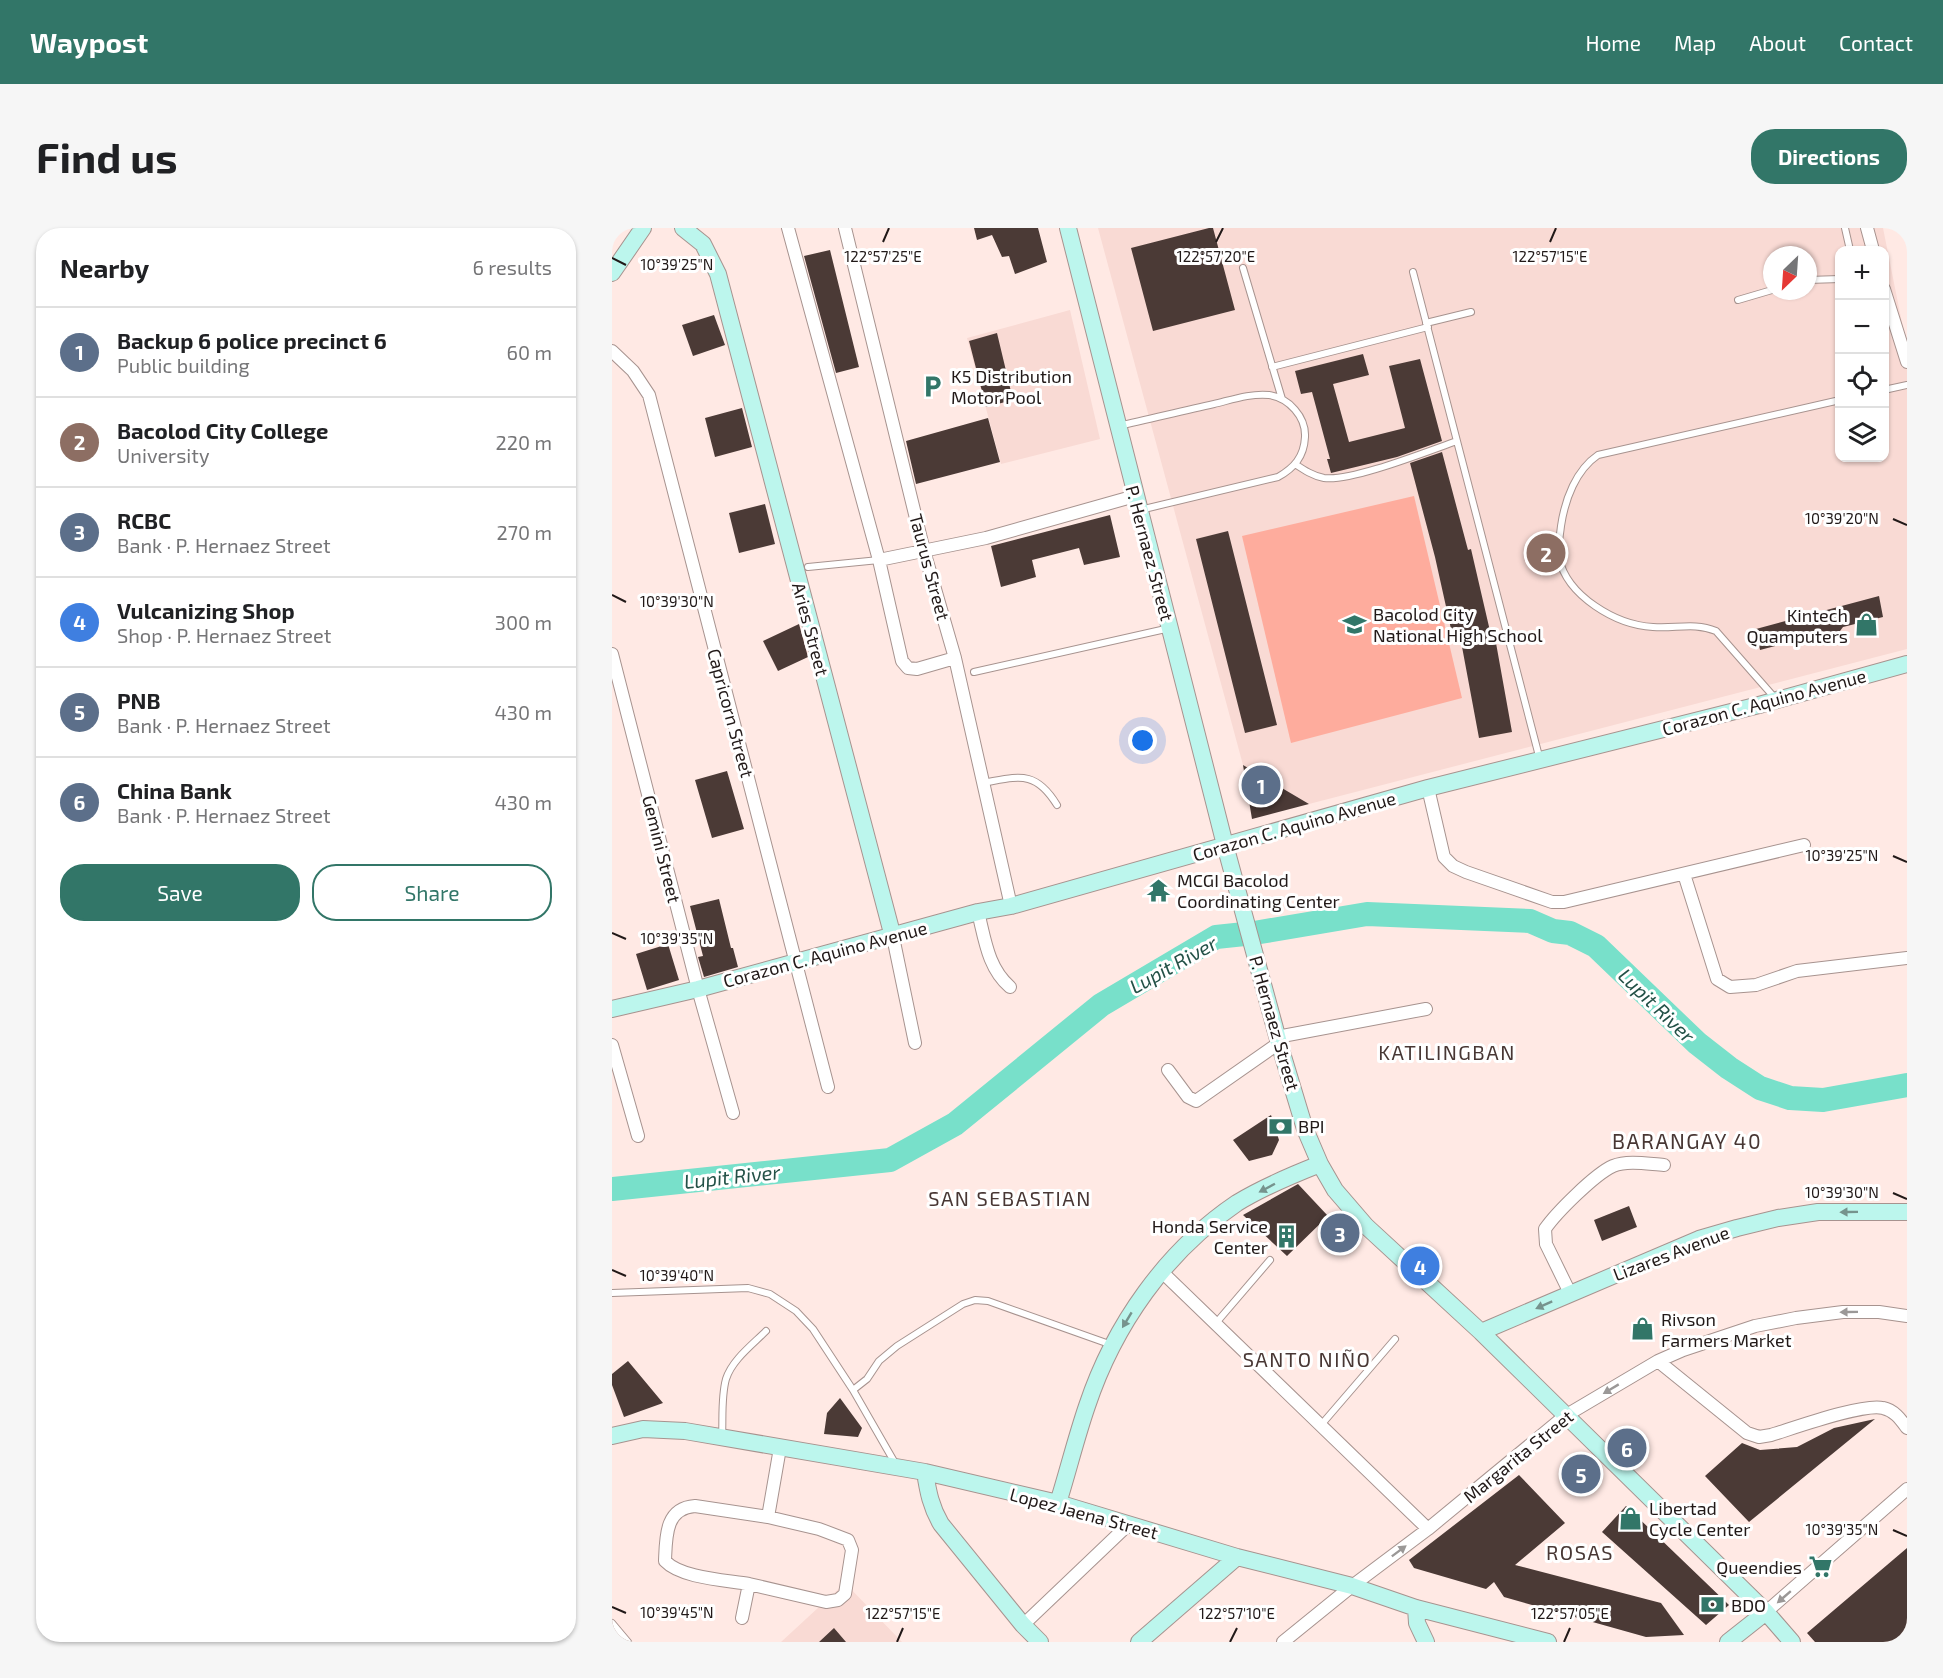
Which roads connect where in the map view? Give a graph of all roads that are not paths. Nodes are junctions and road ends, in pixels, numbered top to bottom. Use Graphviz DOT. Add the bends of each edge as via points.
graph roads {
  1 [pos="643,228"];
  2 [pos="683,228"];
  3 [pos="788,228"];
  4 [pos="845,228"];
  5 [pos="1068,228"];
  6 [pos="1845,228"];
  7 [pos="1867,228"];
  8 [pos="1849,246"];
  9 [pos="1872,246"];
  10 [pos="1243,268"];
  11 [pos="1413,272"];
  12 [pos="612,273"];
  13 [pos="1835,279"];
  14 [pos="1817,280"];
  15 [pos="1763,293"];
  16 [pos="1738,300"];
  17 [pos="1887,300"];
  18 [pos="1472,312"];
  19 [pos="1427,325"];
  20 [pos="612,351"];
  21 [pos="1907,362"];
  22 [pos="1272,366"];
  23 [pos="1907,385"];
  24 [pos="1889,389"];
  25 [pos="1282,399"];
  26 [pos="1835,401"];
  27 [pos="1118,426"];
  28 [pos="1457,441"];
  29 [pos="1295,464"];
  30 [pos="1137,503"];
  31 [pos="924,551"];
  32 [pos="879,560"];
  33 [pos="808,567"];
  34 [pos="1170,628"];
  35 [pos="612,654"];
  36 [pos="955,658"];
  37 [pos="1907,664"];
  38 [pos="974,672"];
  39 [pos="1776,700"];
  40 [pos="1540,761"];
  41 [pos="982,783"];
  42 [pos="1428,788"];
  43 [pos="1057,805"];
  44 [pos="1225,845"];
  45 [pos="1804,845"];
  46 [pos="1684,874"];
  47 [pos="1011,906"];
  48 [pos="978,912"];
  49 [pos="893,937"];
  50 [pos="1907,958"];
  51 [pos="796,961"];
  52 [pos="1010,987"];
  53 [pos="699,989"];
  54 [pos="612,1009"];
  55 [pos="1426,1009"];
  56 [pos="1278,1040"];
  57 [pos="915,1043"];
  58 [pos="612,1045"];
  59 [pos="1168,1070"];
  60 [pos="828,1087"];
  61 [pos="733,1113"];
  62 [pos="638,1136"];
  63 [pos="1320,1164"];
  64 [pos="1664,1165"];
  65 [pos="1907,1212"];
  66 [pos="1270,1260"];
  67 [pos="1162,1272"];
  68 [pos="612,1293"];
  69 [pos="1570,1293"];
  70 [pos="1907,1316"];
  71 [pos="1216,1323"];
  72 [pos="766,1331"];
  73 [pos="1481,1332"];
  74 [pos="1395,1339"];
  75 [pos="1113,1345"];
  76 [pos="1658,1361"];
  77 [pos="853,1390"];
  78 [pos="1565,1416"];
  79 [pos="1321,1426"];
  80 [pos="1907,1428"];
  81 [pos="612,1436"];
  82 [pos="722,1437"];
  83 [pos="780,1448"];
  84 [pos="898,1467"];
  85 [pos="925,1472"];
  86 [pos="1907,1489"];
  87 [pos="1058,1503"];
  88 [pos="768,1517"];
  89 [pos="1130,1524"];
  90 [pos="1428,1529"];
  91 [pos="1237,1557"];
  92 [pos="749,1584"];
  93 [pos="1352,1586"];
  94 [pos="1416,1608"];
  95 [pos="1766,1612"];
  96 [pos="742,1618"];
  97 [pos="612,1623"];
  98 [pos="1023,1624"];
  99 [pos="628,1642"];
  100 [pos="1040,1642"];
  101 [pos="1139,1642"];
  102 [pos="1283,1642"];
  103 [pos="1426,1642"];
  104 [pos="1548,1642"];
  105 [pos="1728,1642"];
  106 [pos="1792,1642"];
  1 -- 12 [label="main road"];
  2 -- 49 [label="main road, Aries Street" via="703,244 718,274"];
  3 -- 32 [label="street"];
  4 -- 31 [label="street, Taurus Street"];
  5 -- 27 [label="main road, P. Hernaez Street"];
  6 -- 8 [label="lane"];
  7 -- 9 [label="street"];
  10 -- 22 [label="lane"];
  11 -- 19 [label="lane"];
  13 -- 14 [label="lane"];
  15 -- 16 [label="lane"];
  17 -- 21 [label="street"];
  18 -- 19 [label="lane"];
  19 -- 22 [label="lane"];
  19 -- 28 [label="lane"];
  20 -- 51 [label="street, Capricorn Street" via="633,371 649,395"];
  22 -- 25 [label="lane"];
  23 -- 24 [label="lane"];
  25 -- 27 [label="lane" via="1268,395 1245,397"];
  25 -- 29 [label="lane" via="1301,419 1305,432 1305,447"];
  26 -- 39 [label="lane" via="1598,455 1582,469 1563,516 1559,555 1562,568 1587,600 1628,623 1654,628 1693,625 1716,631"];
  27 -- 30 [label="main road, P. Hernaez Street"];
  28 -- 29 [label="lane" via="1378,468 1336,477 1312,475"];
  28 -- 40 [label="lane"];
  29 -- 30 [label="lane" via="1278,477"];
  30 -- 31 [label="street"];
  30 -- 34 [label="main road, P. Hernaez Street"];
  31 -- 32 [label="street"];
  31 -- 36 [label="street, Taurus Street"];
  32 -- 33 [label="lane"];
  32 -- 36 [label="street" via="902,661 908,668 916,669"];
  34 -- 38 [label="lane"];
  34 -- 44 [label="main road, P. Hernaez Street"];
  35 -- 53 [label="street, Gemini Street"];
  36 -- 41 [label="street, Taurus Street"];
  37 -- 39 [label="main road, Corazon C. Aquino Avenue"];
  39 -- 40 [label="main road, Corazon C. Aquino Avenue"];
  40 -- 42 [label="main road, Corazon C. Aquino Avenue"];
  41 -- 43 [label="lane" via="1022,776 1050,793"];
  41 -- 47 [label="street, Taurus Street"];
  42 -- 44 [label="main road, Corazon C. Aquino Avenue"];
  42 -- 46 [label="street" via="1444,857 1453,866 1540,898 1564,902"];
  44 -- 47 [label="main road, Corazon C. Aquino Avenue"];
  44 -- 56 [label="main road, P. Hernaez Street"];
  45 -- 46 [label="street"];
  46 -- 50 [label="street" via="1717,980 1730,987 1756,985 1797,971"];
  47 -- 48 [label="main road, Corazon C. Aquino Avenue"];
  48 -- 49 [label="main road, Corazon C. Aquino Avenue"];
  48 -- 52 [label="street" via="991,962"];
  49 -- 51 [label="main road, Corazon C. Aquino Avenue"];
  49 -- 57 [label="street, Aries Street"];
  51 -- 53 [label="main road, Corazon C. Aquino Avenue"];
  51 -- 60 [label="street, Capricorn Street"];
  53 -- 54 [label="main road, Corazon C. Aquino Avenue"];
  53 -- 61 [label="street, Gemini Street"];
  55 -- 56 [label="street"];
  56 -- 59 [label="street" via="1196,1101 1188,1097"];
  56 -- 63 [label="main road, P. Hernaez Street"];
  58 -- 62 [label="street"];
  63 -- 67 [label="main road, one-way" via="1238,1203 1200,1232"];
  63 -- 73 [label="main road, P. Hernaez Street" via="1335,1190 1366,1226"];
  64 -- 69 [label="street" via="1628,1163 1612,1167 1550,1221 1545,1229 1546,1244"];
  65 -- 69 [label="main road, Lizares Avenue, one-way" via="1818,1212 1778,1218 1699,1239"];
  66 -- 71 [label="lane"];
  67 -- 71 [label="street"];
  67 -- 75 [label="main road, one-way" via="1145,1291"];
  68 -- 77 [label="lane" via="748,1288 770,1294 813,1329"];
  69 -- 73 [label="main road, Lizares Avenue, one-way"];
  70 -- 76 [label="street, Margarita Street, one-way" via="1843,1312 1796,1318 1755,1326"];
  71 -- 79 [label="street"];
  72 -- 82 [label="lane" via="726,1378"];
  73 -- 78 [label="main road, P. Hernaez Street"];
  74 -- 79 [label="lane"];
  75 -- 77 [label="lane" via="988,1301 975,1300 897,1346"];
  75 -- 87 [label="main road" via="1087,1404"];
  76 -- 78 [label="street, Margarita Street, one-way"];
  76 -- 80 [label="street" via="1747,1432 1759,1437 1866,1407 1884,1408 1897,1415"];
  77 -- 84 [label="lane"];
  78 -- 90 [label="street, Margarita Street"];
  78 -- 95 [label="main road, P. Hernaez Street"];
  79 -- 90 [label="street"];
  81 -- 82 [label="main road, Lopez Jaena Street" via="664,1429"];
  82 -- 83 [label="main road, Lopez Jaena Street"];
  83 -- 84 [label="main road, Lopez Jaena Street"];
  83 -- 88 [label="street"];
  84 -- 85 [label="main road, Lopez Jaena Street"];
  85 -- 87 [label="main road, Lopez Jaena Street"];
  85 -- 98 [label="main road" via="931,1503 941,1524"];
  86 -- 95 [label="street, one-way"];
  87 -- 89 [label="main road, Lopez Jaena Street"];
  88 -- 92 [label="street" via="694,1506 683,1507 669,1524 665,1561 671,1568"];
  88 -- 92 [label="street" via="848,1540 852,1560 845,1594 826,1602"];
  89 -- 91 [label="main road, Lopez Jaena Street"];
  89 -- 98 [label="street"];
  93 -- 90 [label="street, Margarita Street, one-way"];
  91 -- 93 [label="main road, Lopez Jaena Street"];
  91 -- 101 [label="main road"];
  92 -- 96 [label="street"];
  93 -- 94 [label="main road, Lopez Jaena Street"];
  93 -- 102 [label="street, Margarita Street"];
  94 -- 103 [label="main road" via="1417,1623"];
  94 -- 104 [label="main road, Lopez Jaena Street"];
  95 -- 105 [label="main road"];
  95 -- 106 [label="main road, P. Hernaez Street"];
  97 -- 99 [label="lane"];
  98 -- 100 [label="main road"];
}
